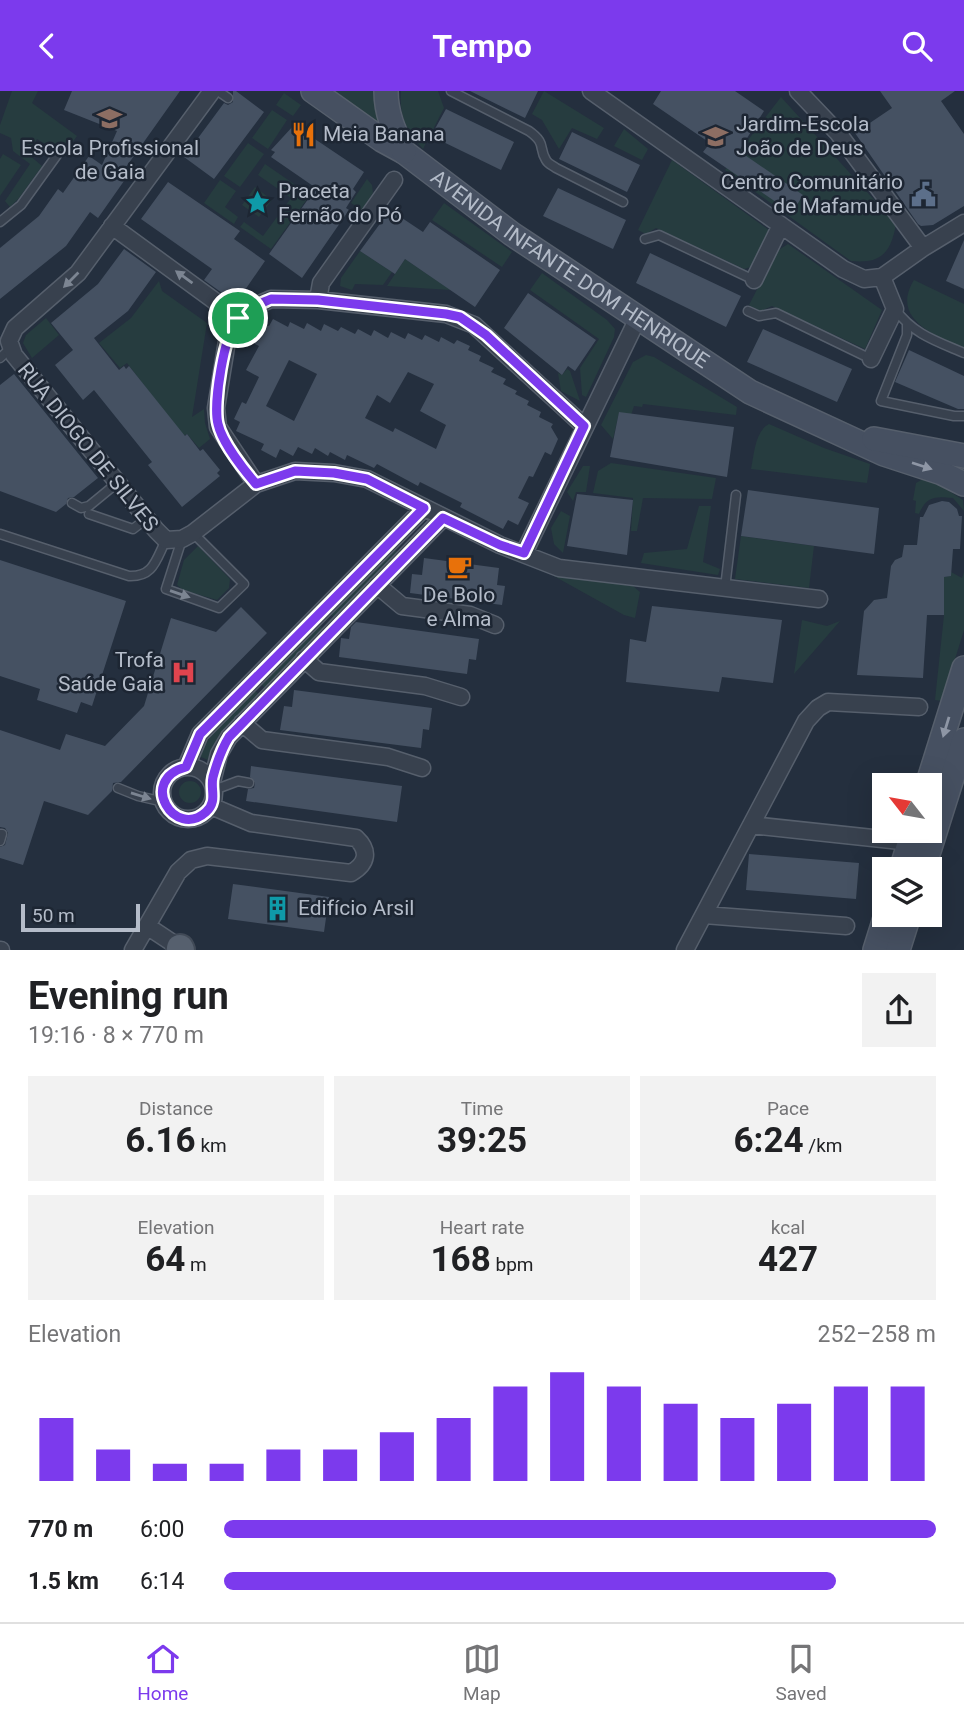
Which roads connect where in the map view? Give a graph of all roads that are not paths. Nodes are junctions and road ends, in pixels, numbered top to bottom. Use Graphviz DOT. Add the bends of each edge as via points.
graph roads {
  1 [pos="212,91"];
  2 [pos="218,91"];
  3 [pos="313,91"];
  4 [pos="386,91"];
  5 [pos="450,91"];
  6 [pos="591,91"];
  7 [pos="798,91"];
  8 [pos="609,95"];
  9 [pos="228,97"];
  10 [pos="404,152"];
  11 [pos="57,155"];
  12 [pos="394,180"];
  13 [pos="623,202"];
  14 [pos="0,222"];
  15 [pos="963,224"];
  16 [pos="781,225"];
  17 [pos="112,226"];
  18 [pos="645,239"];
  19 [pos="923,248"];
  20 [pos="882,277"];
  21 [pos="754,280"];
  22 [pos="318,300"];
  23 [pos="895,309"];
  24 [pos="748,311"];
  25 [pos="238,318"];
  26 [pos="638,318"];
  27 [pos="907,325"];
  28 [pos="6,343"];
  29 [pos="964,353"];
  30 [pos="871,359"];
  31 [pos="964,416"];
  32 [pos="584,426"];
  33 [pos="836,432"];
  34 [pos="964,456"];
  35 [pos="117,483"];
  36 [pos="256,484"];
  37 [pos="964,484"];
  38 [pos="736,495"];
  39 [pos="72,503"];
  40 [pos="424,508"];
  41 [pos="89,514"];
  42 [pos="443,518"];
  43 [pos="146,519"];
  44 [pos="0,534"];
  45 [pos="180,537"];
  46 [pos="524,553"];
  47 [pos="376,585"];
  48 [pos="725,587"];
  49 [pos="818,599"];
  50 [pos="317,616"];
  51 [pos="495,625"];
  52 [pos="332,630"];
  53 [pos="304,659"];
  54 [pos="964,668"];
  55 [pos="461,697"];
  56 [pos="919,707"];
  57 [pos="242,723"];
  58 [pos="964,740"];
  59 [pos="186,767"];
  60 [pos="422,768"];
  61 [pos="931,773"];
  62 [pos="249,783"];
  63 [pos="118,788"];
  64 [pos="212,792"];
  65 [pos="164,802"];
  66 [pos="751,825"];
  67 [pos="872,833"];
  68 [pos="0,834"];
  69 [pos="0,841"];
  70 [pos="927,857"];
  71 [pos="704,915"];
  72 [pos="147,926"];
  73 [pos="846,926"];
  74 [pos="883,927"];
  75 [pos="905,927"];
  76 [pos="181,949"];
  77 [pos="133,950"];
  78 [pos="685,950"];
  79 [pos="876,950"];
  80 [pos="898,950"];
  1 -- 17 [label="street, RUA DIOGO DE SILVES"];
  2 -- 9 [label="lane"];
  3 -- 10 [label="main road, AVENIDA INFANTE DOM HENRIQUE"];
  4 -- 10 [label="main road" via="391,125"];
  5 -- 13 [label="lane" via="529,131 538,137 546,160"];
  6 -- 8 [label="street"];
  7 -- 19 [label="street" via="838,133"];
  8 -- 16 [label="street"];
  10 -- 26 [label="main road, AVENIDA INFANTE DOM HENRIQUE" via="512,234"];
  11 -- 14 [label="lane" via="21,205"];
  12 -- 22 [label="street" via="321,283"];
  15 -- 19 [label="street"];
  16 -- 20 [label="street" via="843,269 864,279"];
  16 -- 21 [label="street"];
  25 -- 17 [label="street, one-way"];
  17 -- 28 [label="street, RUA DIOGO DE SILVES, one-way" via="78,273 15,328"];
  18 -- 21 [label="lane" via="659,235"];
  19 -- 20 [label="street"];
  20 -- 23 [label="street"];
  22 -- 25 [label="street" via="271,299"];
  22 -- 32 [label="street" via="460,317 486,335"];
  23 -- 27 [label="lane"];
  23 -- 30 [label="street"];
  24 -- 30 [label="lane" via="759,316 776,313"];
  25 -- 36 [label="street" via="229,335 216,408 218,427"];
  26 -- 32 [label="street"];
  26 -- 33 [label="main road, AVENIDA INFANTE DOM HENRIQUE" via="750,392"];
  27 -- 29 [label="lane"];
  27 -- 31 [label="lane" via="881,401"];
  28 -- 35 [label="street, RUA DIOGO DE SILVES"];
  32 -- 46 [label="street"];
  33 -- 34 [label="main road, AVENIDA INFANTE DOM HENRIQUE"];
  33 -- 37 [label="main road, AVENIDA INFANTE DOM HENRIQUE, one-way"];
  35 -- 39 [label="lane" via="89,506"];
  35 -- 43 [label="street, RUA DIOGO DE SILVES"];
  36 -- 40 [label="street" via="295,471 334,473 367,479"];
  36 -- 45 [label="street"];
  38 -- 48 [label="lane"];
  40 -- 42 [label="street"];
  40 -- 50 [label="street"];
  41 -- 43 [label="lane" via="133,529"];
  42 -- 46 [label="street"];
  42 -- 47 [label="street"];
  43 -- 45 [label="street, RUA DIOGO DE SILVES"];
  44 -- 45 [label="lane" via="129,576 150,571"];
  45 -- 45 [label="lane, one-way" via="166,589 219,608 244,584"];
  46 -- 48 [label="street" via="559,568"];
  47 -- 51 [label="street" via="402,606 470,615"];
  47 -- 52 [label="street"];
  48 -- 49 [label="street"];
  50 -- 52 [label="street"];
  50 -- 59 [label="street" via="200,734"];
  52 -- 53 [label="street"];
  53 -- 55 [label="street" via="319,672 425,686"];
  53 -- 57 [label="street"];
  54 -- 61 [label="main road, one-way"];
  56 -- 66 [label="street" via="828,702 818,708 806,721"];
  57 -- 60 [label="street" via="262,740 388,758"];
  57 -- 64 [label="street" via="219,754"];
  58 -- 70 [label="main road"];
  59 -- 64 [label="street" via="201,770"];
  59 -- 65 [label="street" via="166,779"];
  62 -- 64 [label="lane" via="238,781"];
  63 -- 65 [label="lane, one-way"];
  64 -- 65 [label="street" via="199,817 190,819 174,815"];
  64 -- 72 [label="street" via="251,823 356,838 364,846 362,867 352,873 207,856 191,860 178,872"];
  66 -- 67 [label="street"];
  66 -- 71 [label="street"];
  68 -- 69 [label="lane"];
  71 -- 73 [label="street"];
  71 -- 78 [label="street"];
  72 -- 76 [label="street"];
  72 -- 77 [label="street"];
  74 -- 79 [label="main road"];
  75 -- 80 [label="main road"];
}
